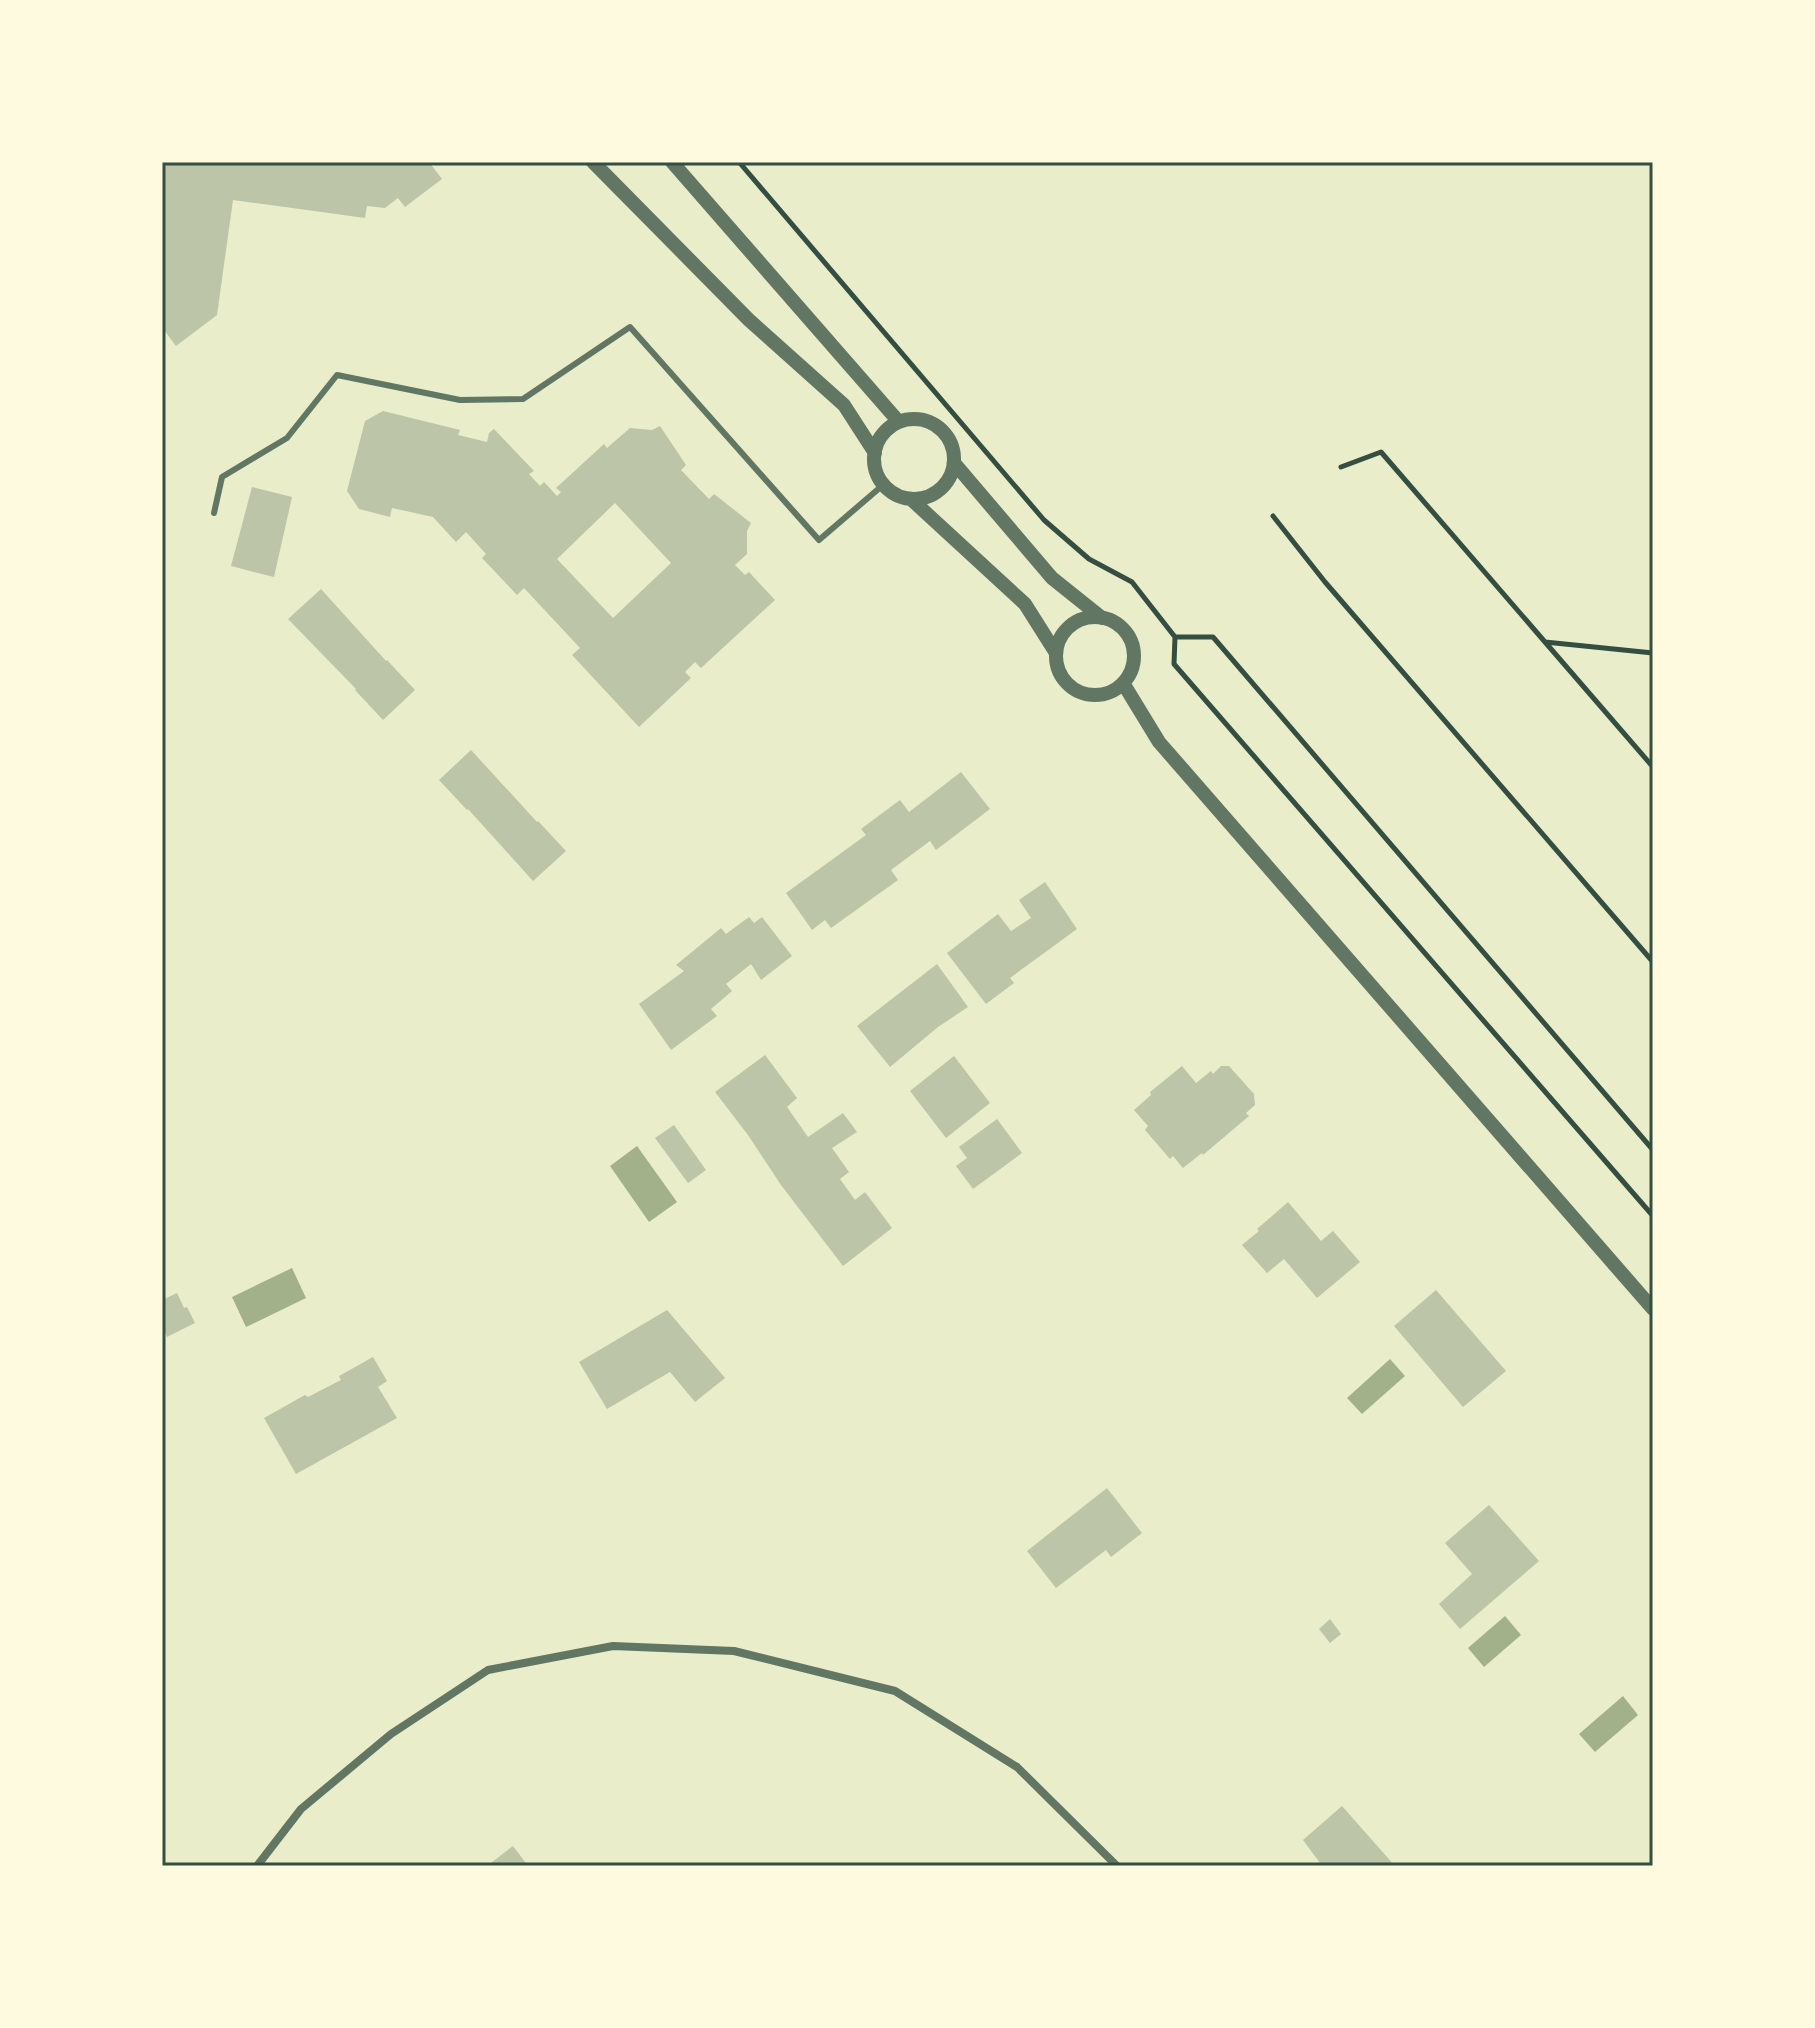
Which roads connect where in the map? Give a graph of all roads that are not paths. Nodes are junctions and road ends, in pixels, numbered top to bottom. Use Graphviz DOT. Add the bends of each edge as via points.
graph roads {
  1 [pos="593,162"];
  2 [pos="672,162"];
  3 [pos="899,422"];
  4 [pos="875,453"];
  5 [pos="955,464"];
  6 [pos="883,485"];
  7 [pos="912,500"];
  8 [pos="214,513"];
  9 [pos="1102,618"];
  10 [pos="1056,653"];
  11 [pos="1123,683"];
  12 [pos="1653,1309"];
  13 [pos="257,1866"];
  14 [pos="1117,1866"];
  1 -- 4 [label="street" via="749,320 844,405"];
  2 -- 3 [label="street"];
  3 -- 4 [label="street" via="885,431"];
  3 -- 5 [label="street" via="917,419 936,425 950,441"];
  4 -- 6 [label="street" via="875,470"];
  5 -- 7 [label="street" via="941,491"];
  5 -- 9 [label="street" via="1052,578"];
  6 -- 7 [label="street"];
  6 -- 8 [label="lane" via="819,540 630,327 523,399 460,400 337,375 287,438 222,477"];
  7 -- 10 [label="street" via="1025,604"];
  9 -- 10 [label="street" via="1077,621"];
  9 -- 11 [label="street" via="1119,625 1131,642 1133,664"];
  10 -- 11 [label="street" via="1061,675 1079,691 1102,694"];
  11 -- 12 [label="street" via="1159,742"];
  13 -- 14 [label="street" via="301,1809 391,1734 488,1670 613,1646 734,1651 895,1691 1017,1767"];
}
